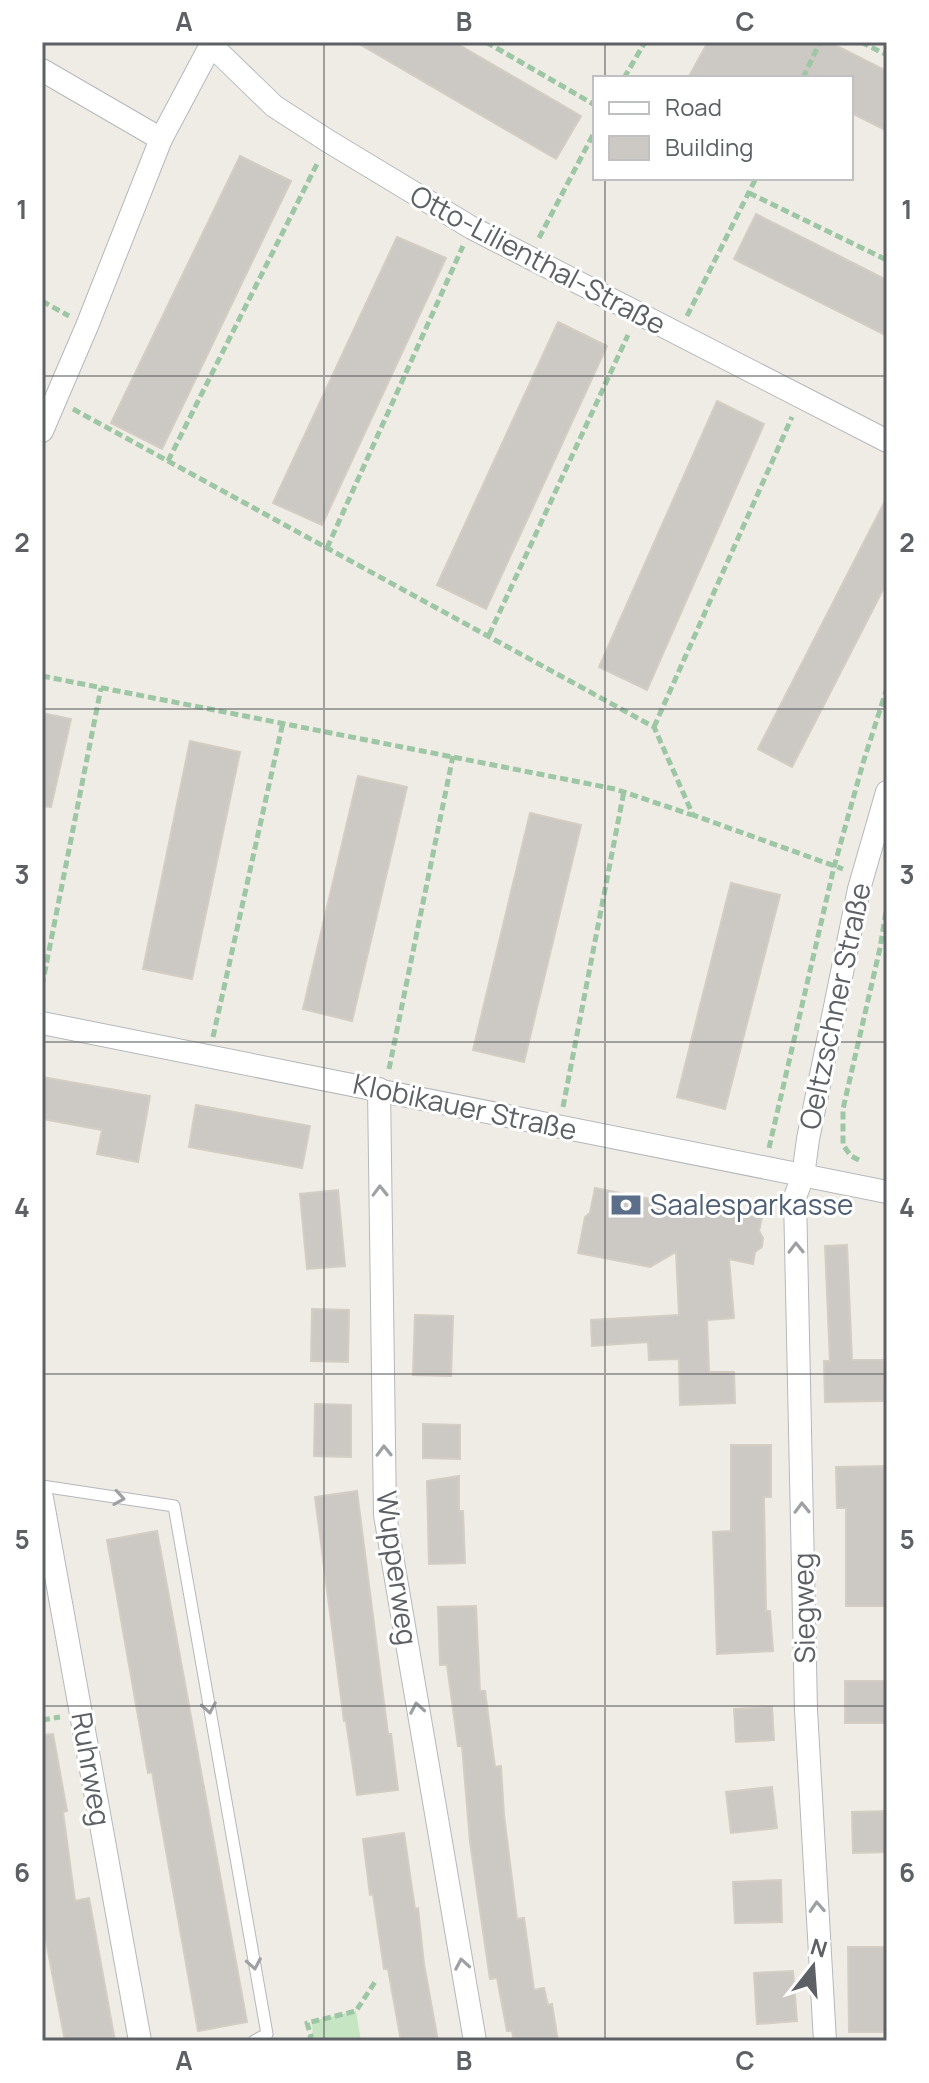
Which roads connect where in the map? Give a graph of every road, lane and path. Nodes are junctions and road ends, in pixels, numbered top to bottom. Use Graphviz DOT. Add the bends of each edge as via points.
graph roads {
  1 [pos="486,42"];
  2 [pos="645,42"];
  3 [pos="820,42"];
  4 [pos="861,42"];
  5 [pos="212,44"];
  6 [pos="887,55"];
  7 [pos="42,70"];
  8 [pos="625,76"];
  9 [pos="804,76"];
  10 [pos="593,104"];
  11 [pos="593,135"];
  12 [pos="161,139"];
  13 [pos="328,141"];
  14 [pos="755,180"];
  15 [pos="749,193"];
  16 [pos="472,228"];
  17 [pos="529,257"];
  18 [pos="887,260"];
  19 [pos="638,314"];
  20 [pos="678,335"];
  21 [pos="55,399"];
  22 [pos="800,399"];
  23 [pos="42,431"];
  24 [pos="887,441"];
  25 [pos="168,461"];
  26 [pos="327,548"];
  27 [pos="489,635"];
  28 [pos="42,676"];
  29 [pos="101,688"];
  30 [pos="887,688"];
  31 [pos="283,722"];
  32 [pos="654,727"];
  33 [pos="453,756"];
  34 [pos="624,791"];
  35 [pos="887,792"];
  36 [pos="693,815"];
  37 [pos="834,867"];
  38 [pos="863,872"];
  39 [pos="887,906"];
  40 [pos="42,986"];
  41 [pos="42,1023"];
  42 [pos="209,1057"];
  43 [pos="379,1089"];
  44 [pos="559,1127"];
  45 [pos="851,1156"];
  46 [pos="764,1168"];
  47 [pos="803,1176"];
  48 [pos="887,1192"];
  49 [pos="42,1486"];
  50 [pos="42,1498"];
  51 [pos="375,1982"];
  52 [pos="140,2041"];
  53 [pos="254,2041"];
  54 [pos="308,2041"];
  55 [pos="475,2041"];
  56 [pos="825,2041"];
  1 -- 10 [label="path"];
  2 -- 8 [label="path"];
  3 -- 9 [label="path"];
  4 -- 6 [label="path"];
  5 -- 12 [label="street, Otto-Lilienthal-Straße"];
  5 -- 13 [label="street, Otto-Lilienthal-Straße" via="274,106"];
  7 -- 12 [label="street"];
  11 -- 17 [label="path"];
  12 -- 21 [label="street, Otto-Lilienthal-Straße"];
  13 -- 16 [label="street, Otto-Lilienthal-Straße"];
  13 -- 25 [label="path"];
  14 -- 15 [label="path"];
  15 -- 18 [label="path"];
  15 -- 20 [label="path"];
  16 -- 17 [label="street, Otto-Lilienthal-Straße"];
  16 -- 26 [label="path"];
  17 -- 19 [label="street, Otto-Lilienthal-Straße"];
  19 -- 20 [label="street, Otto-Lilienthal-Straße"];
  19 -- 27 [label="path"];
  20 -- 22 [label="street, Otto-Lilienthal-Straße"];
  21 -- 23 [label="street, Otto-Lilienthal-Straße"];
  21 -- 25 [label="path"];
  22 -- 24 [label="street, Otto-Lilienthal-Straße"];
  22 -- 32 [label="path"];
  25 -- 26 [label="path"];
  26 -- 27 [label="path"];
  27 -- 32 [label="path"];
  28 -- 29 [label="path"];
  29 -- 31 [label="path"];
  29 -- 40 [label="path"];
  30 -- 37 [label="path"];
  31 -- 33 [label="path"];
  31 -- 42 [label="path"];
  32 -- 36 [label="path"];
  33 -- 34 [label="path"];
  33 -- 43 [label="path" via="388,1075"];
  34 -- 36 [label="path"];
  34 -- 44 [label="path"];
  35 -- 38 [label="street, Oeltzschner Straße"];
  36 -- 37 [label="path"];
  37 -- 38 [label="path"];
  37 -- 46 [label="path"];
  38 -- 47 [label="street, Oeltzschner Straße"];
  39 -- 45 [label="path" via="845,1099 843,1145"];
  41 -- 42 [label="street, Klobikauer Straße"];
  42 -- 43 [label="street, Klobikauer Straße"];
  43 -- 44 [label="street, Klobikauer Straße"];
  55 -- 43 [label="street, Wupperweg, one-way" via="385,1515"];
  44 -- 46 [label="street, Klobikauer Straße"];
  46 -- 47 [label="street, Klobikauer Straße"];
  47 -- 48 [label="street, Klobikauer Straße"];
  56 -- 47 [label="street, Siegweg, one-way" via="806,1695 795,1197"];
  49 -- 53 [label="lane, one-way" via="174,1506 267,2034"];
  50 -- 52 [label="street, Ruhrweg"];
  51 -- 54 [label="path" via="356,2011 307,2023"];
}
